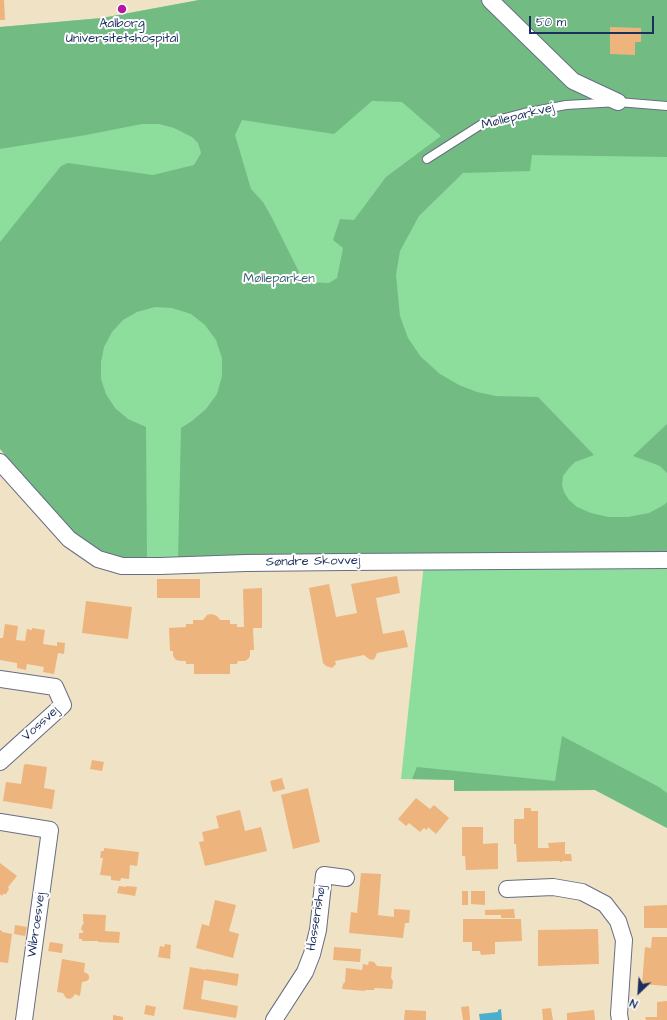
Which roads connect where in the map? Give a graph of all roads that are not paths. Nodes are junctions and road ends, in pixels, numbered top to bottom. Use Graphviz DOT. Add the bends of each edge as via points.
graph roads {
  1 [pos="490,0"];
  2 [pos="618,102"];
  3 [pos="667,106"];
  4 [pos="428,159"];
  5 [pos="0,462"];
  6 [pos="667,560"];
  7 [pos="0,678"];
  8 [pos="0,762"];
  9 [pos="0,822"];
  10 [pos="346,878"];
  11 [pos="507,889"];
  12 [pos="24,1020"];
  13 [pos="274,1020"];
  14 [pos="620,1020"];
  1 -- 2 [label="street, Mølleparkvej" via="573,81"];
  2 -- 3 [label="lane, Mølleparkvej"];
  2 -- 4 [label="lane, Mølleparkvej" via="566,105 482,124"];
  5 -- 6 [label="street, Søndre Skovvej" via="69,539 98,559 122,566"];
  7 -- 8 [label="street, Vossvej" via="55,687 63,705"];
  9 -- 12 [label="street, Wibroesvej" via="50,830"];
  10 -- 13 [label="street, Hasserishøj" via="324,875 318,930 312,954 305,972"];
  11 -- 14 [label="street" via="553,887 582,892 605,904 618,921 624,940"];
}
